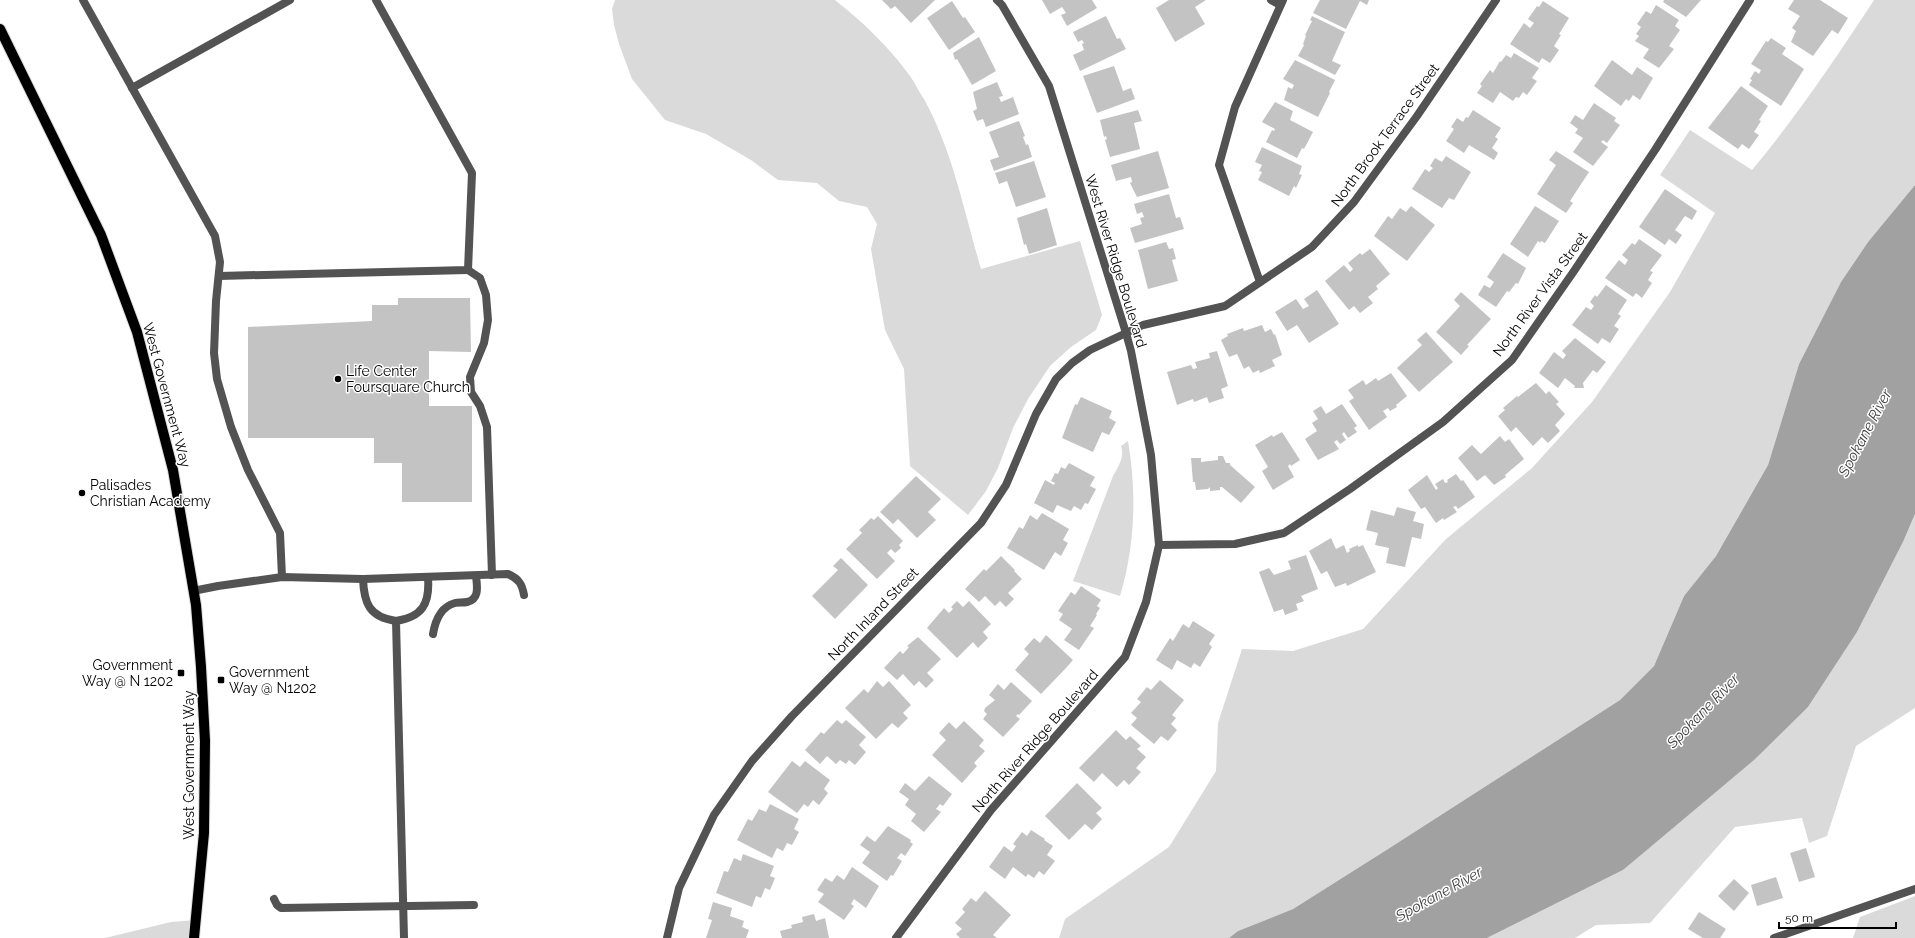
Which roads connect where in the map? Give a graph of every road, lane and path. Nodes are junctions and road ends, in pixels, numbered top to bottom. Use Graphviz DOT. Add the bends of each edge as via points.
graph roads {
  1 [pos="83,0"];
  2 [pos="290,0"];
  3 [pos="376,0"];
  4 [pos="998,0"];
  5 [pos="1271,0"];
  6 [pos="1496,0"];
  7 [pos="1750,0"];
  8 [pos="1282,3"];
  9 [pos="0,29"];
  10 [pos="132,88"];
  11 [pos="468,270"];
  12 [pos="219,276"];
  13 [pos="1260,282"];
  14 [pos="1126,333"];
  15 [pos="1159,545"];
  16 [pos="492,575"];
  17 [pos="476,576"];
  18 [pos="282,577"];
  19 [pos="428,578"];
  20 [pos="363,579"];
  21 [pos="193,592"];
  22 [pos="524,596"];
  23 [pos="396,621"];
  24 [pos="433,634"];
  25 [pos="1915,888"];
  26 [pos="274,899"];
  27 [pos="474,906"];
  28 [pos="403,908"];
  29 [pos="194,938"];
  30 [pos="404,938"];
  31 [pos="666,938"];
  32 [pos="896,938"];
  33 [pos="1774,938"];
  1 -- 10 [label="street"];
  2 -- 10 [label="street"];
  3 -- 11 [label="street" via="472,173"];
  4 -- 14 [label="street, West River Ridge Boulevard" via="1048,86"];
  5 -- 8 [label="street"];
  6 -- 13 [label="street, North Brook Terrace Street" via="1417,116 1354,202 1312,247"];
  7 -- 15 [label="street, North River Vista Street" via="1655,150 1512,360 1443,422 1350,489 1284,532 1235,544"];
  8 -- 13 [label="street" via="1235,107 1219,165"];
  9 -- 21 [label="main road, West Government Way" via="101,235 137,332 173,470"];
  10 -- 12 [label="street" via="215,236 220,262"];
  11 -- 12 [label="street"];
  11 -- 16 [label="street" via="480,278 486,295 488,320 484,343 470,377 470,392 480,406 487,427"];
  12 -- 18 [label="street" via="214,353 217,379 231,427 248,470 280,533"];
  13 -- 14 [label="street, North Brook Terrace Street" via="1225,306 1143,325"];
  14 -- 15 [label="street, West River Ridge Boulevard" via="1151,455"];
  14 -- 31 [label="street, North Inland Street" via="1090,350 1056,379 1036,414 1006,485 981,523 792,716 752,761 714,815 679,888"];
  15 -- 32 [label="street, North River Ridge Boulevard" via="1146,602 1125,657 991,810"];
  16 -- 17 [label="street"];
  16 -- 22 [label="street" via="508,574 515,577 522,584"];
  17 -- 19 [label="street"];
  17 -- 24 [label="street" via="478,589 475,596 468,602 454,603 446,608 435,621"];
  18 -- 20 [label="street"];
  18 -- 21 [label="street"];
  19 -- 20 [label="street"];
  19 -- 23 [label="street" via="428,596 424,606 408,619"];
  20 -- 23 [label="street" via="367,606 385,619"];
  21 -- 29 [label="main road, West Government Way" via="202,667 205,741 204,833"];
  23 -- 28 [label="street"];
  25 -- 33 [label="street"];
  26 -- 28 [label="street" via="281,908"];
  27 -- 28 [label="street"];
  28 -- 30 [label="street"];
}
